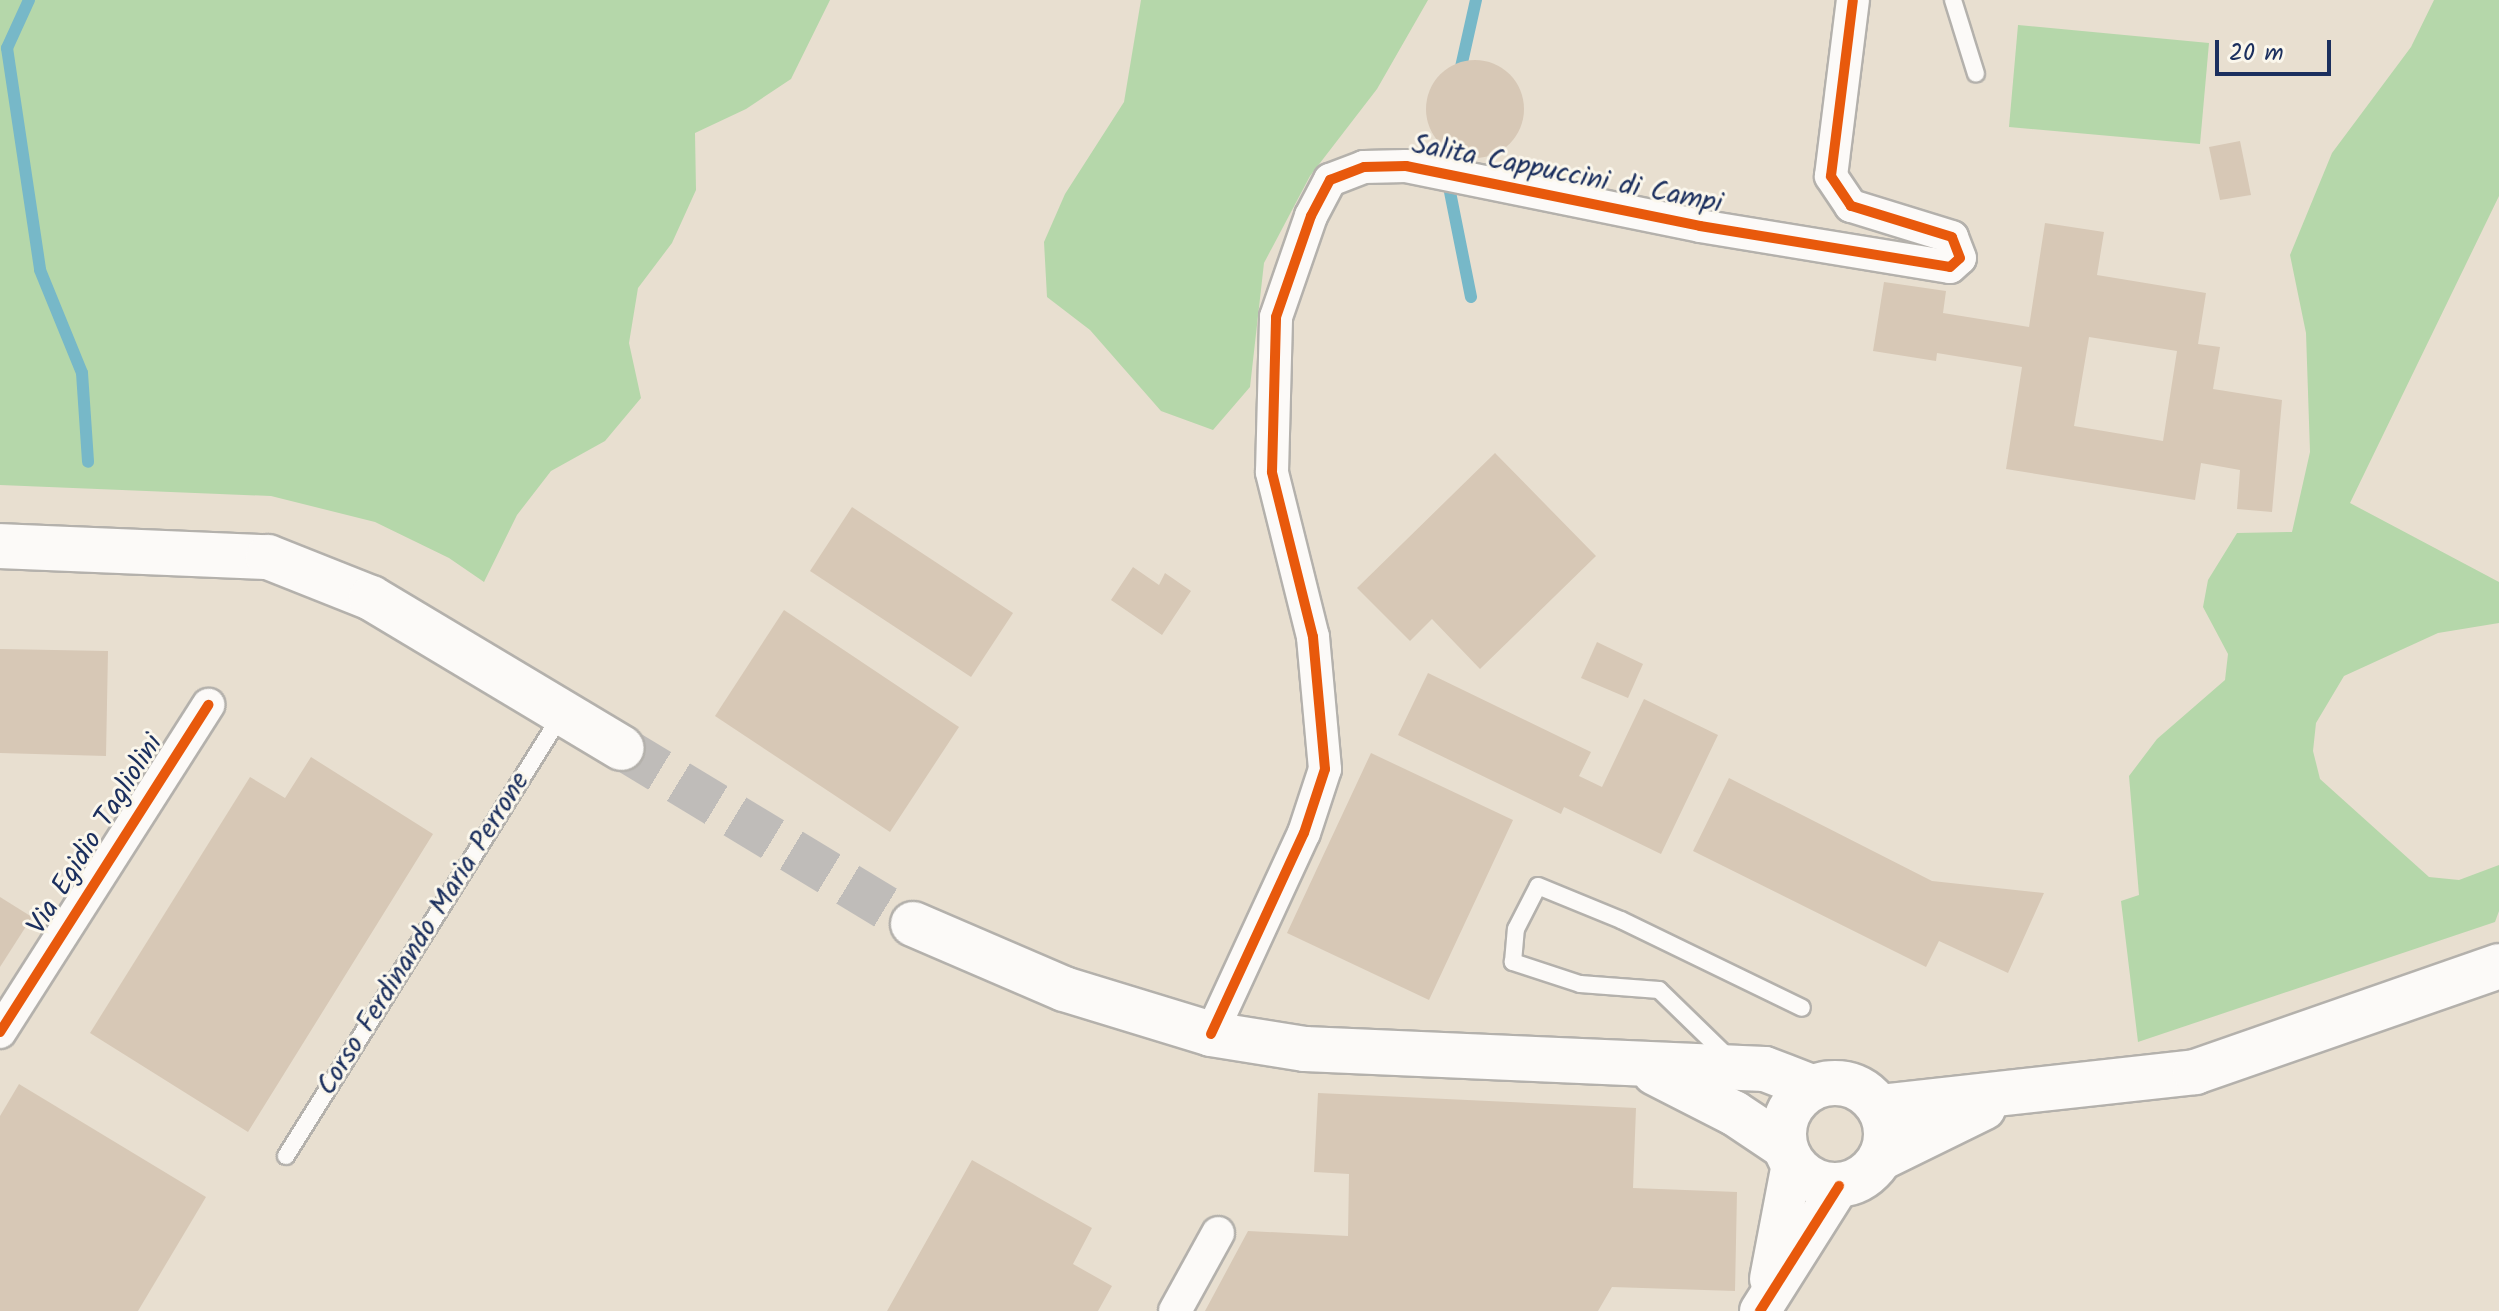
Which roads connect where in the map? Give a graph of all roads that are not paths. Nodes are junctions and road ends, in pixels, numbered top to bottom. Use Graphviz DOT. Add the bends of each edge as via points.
graph roads {
  1 [pos="1853,0"];
  2 [pos="1953,0"];
  3 [pos="1976,74"];
  4 [pos="0,546"];
  5 [pos="208,705"];
  6 [pos="563,713"];
  7 [pos="622,748"];
  8 [pos="913,924"];
  9 [pos="2499,966"];
  10 [pos="1802,1008"];
  11 [pos="0,1032"];
  12 [pos="1211,1034"];
  13 [pos="1642,1066"];
  14 [pos="1740,1069"];
  15 [pos="1812,1087"];
  16 [pos="2023,1093"];
  17 [pos="1879,1107"];
  18 [pos="286,1156"];
  19 [pos="1788,1156"];
  20 [pos="1881,1158"];
  21 [pos="1839,1186"];
  22 [pos="1218,1233"];
  23 [pos="1763,1307"];
  24 [pos="1175,1311"];
  1 -- 12 [label="street, Salita Cappuccini di Campi" via="1831,176 1851,206 1952,237 1960,258 1950,267 1700,226 1406,166 1364,167 1330,180 1311,216 1276,317 1272,472 1313,637 1325,769 1304,833"];
  2 -- 3 [label="lane"];
  4 -- 6 [label="main road" via="268,557 371,598"];
  5 -- 11 [label="street, Via Egidio Tagliolini"];
  6 -- 7 [label="main road"];
  6 -- 18 [label="lane, Corso Ferdinando Maria Perrone"];
  8 -- 12 [label="main road" via="1037,979"];
  9 -- 16 [label="main road" via="2195,1072"];
  10 -- 14 [label="lane" via="1538,886 1516,929 1513,962 1580,984 1659,990"];
  12 -- 13 [label="main road" via="1305,1049"];
  13 -- 14 [label="main road"];
  13 -- 19 [label="main road" via="1734,1113"];
  14 -- 15 [label="main road" via="1765,1069"];
  15 -- 17 [label="main road" via="1850,1084"];
  15 -- 19 [label="main road" via="1788,1112"];
  16 -- 17 [label="main road"];
  16 -- 20 [label="main road" via="1948,1122"];
  17 -- 20 [label="main road" via="1886,1141"];
  19 -- 21 [label="main road" via="1804,1176"];
  19 -- 23 [label="street"];
  20 -- 21 [label="main road" via="1863,1177"];
  21 -- 23 [label="street"];
  22 -- 24 [label="street"];
}
